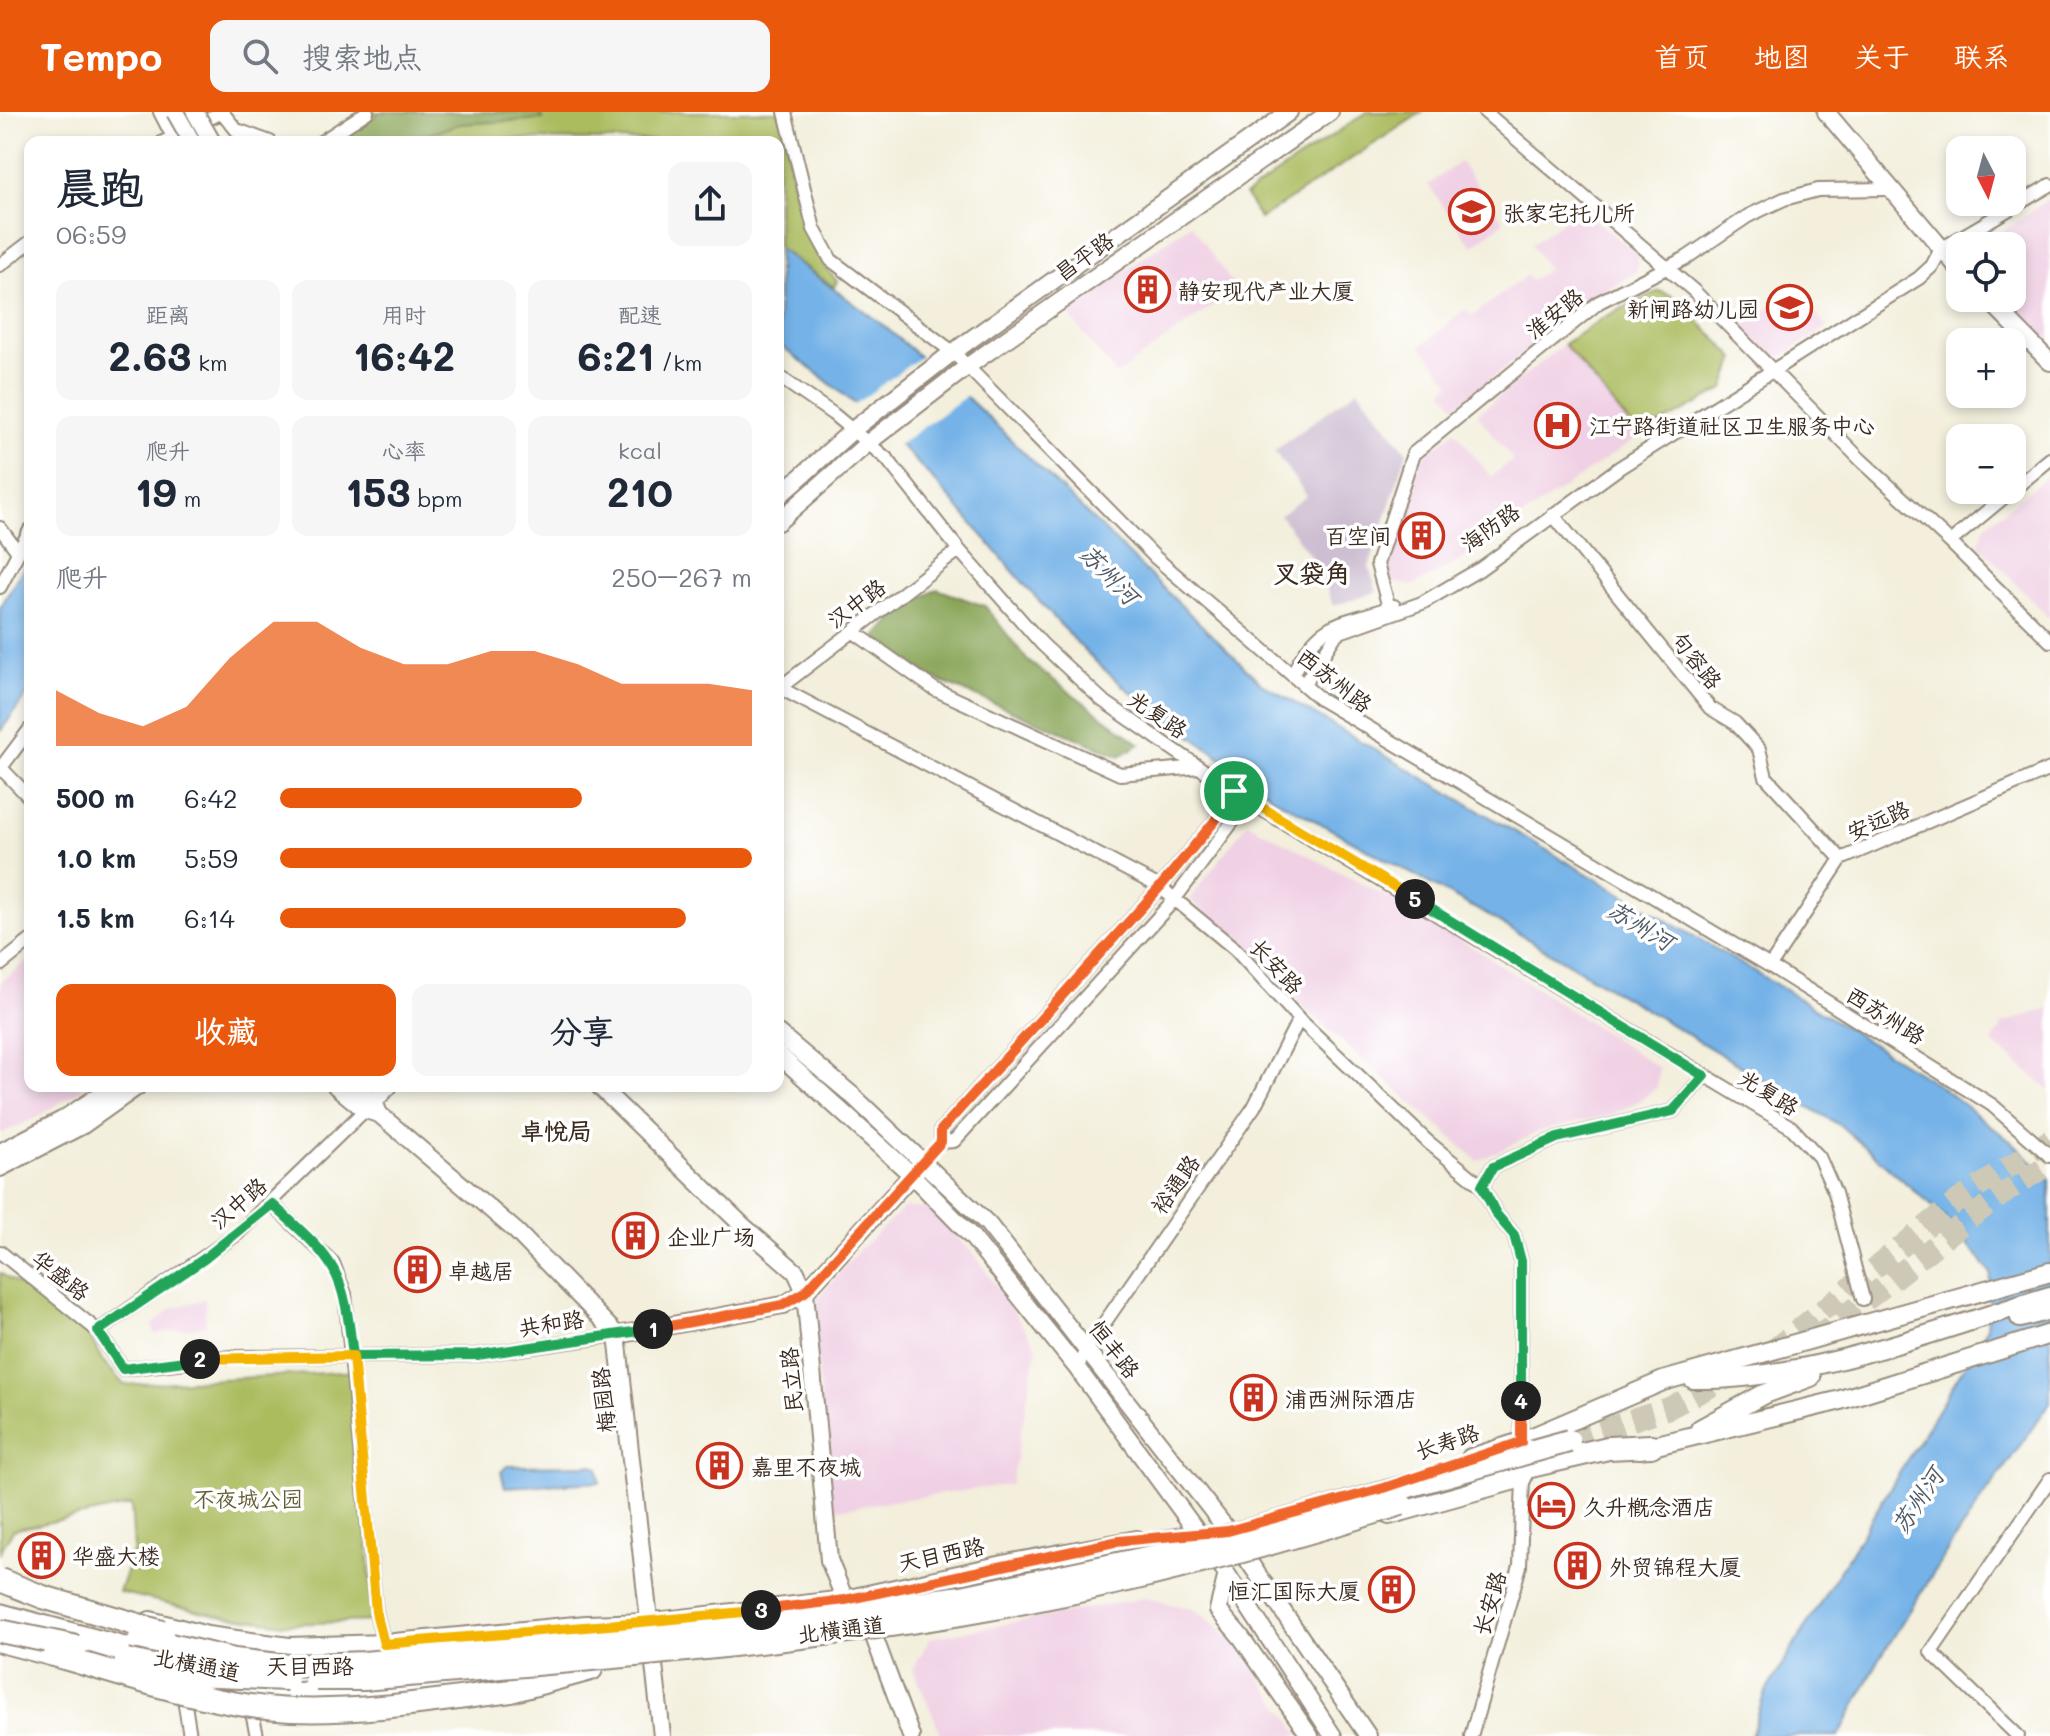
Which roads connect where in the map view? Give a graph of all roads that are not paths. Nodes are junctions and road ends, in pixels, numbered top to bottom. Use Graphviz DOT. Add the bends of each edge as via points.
graph roads {
  1 [pos="160,112"];
  2 [pos="175,112"];
  3 [pos="195,112"];
  4 [pos="222,112"];
  5 [pos="367,112"];
  6 [pos="785,112"];
  7 [pos="1289,112"];
  8 [pos="1330,112"];
  9 [pos="1485,112"];
  10 [pos="1826,112"];
  11 [pos="169,136"];
  12 [pos="177,136"];
  13 [pos="189,136"];
  14 [pos="209,136"];
  15 [pos="242,136"];
  16 [pos="330,136"];
  17 [pos="2050,185"];
  18 [pos="1889,189"];
  19 [pos="24,247"];
  20 [pos="1941,249"];
  21 [pos="1946,255"];
  22 [pos="0,265"];
  23 [pos="1666,268"];
  24 [pos="2001,312"];
  25 [pos="949,357"];
  26 [pos="2050,362"];
  27 [pos="962,371"];
  28 [pos="1775,371"];
  29 [pos="784,380"];
  30 [pos="1715,407"];
  31 [pos="858,426"];
  32 [pos="873,439"];
  33 [pos="2050,459"];
  34 [pos="784,492"];
  35 [pos="1553,515"];
  36 [pos="784,517"];
  37 [pos="0,528"];
  38 [pos="24,541"];
  39 [pos="1950,542"];
  40 [pos="959,550"];
  41 [pos="18,552"];
  42 [pos="0,587"];
  43 [pos="1420,600"];
  44 [pos="1389,608"];
  45 [pos="854,632"];
  46 [pos="2050,641"];
  47 [pos="1293,673"];
  48 [pos="1305,683"];
  49 [pos="784,684"];
  50 [pos="784,691"];
  51 [pos="24,737"];
  52 [pos="1199,767"];
  53 [pos="1,768"];
  54 [pos="2050,769"];
  55 [pos="1234,791"];
  56 [pos="24,792"];
  57 [pos="1248,801"];
  58 [pos="1841,859"];
  59 [pos="1160,887"];
  60 [pos="1174,900"];
  61 [pos="24,946"];
  62 [pos="0,965"];
  63 [pos="1770,966"];
  64 [pos="1299,1019"];
  65 [pos="784,1038"];
  66 [pos="784,1059"];
  67 [pos="1704,1076"];
  68 [pos="105,1092"];
  69 [pos="130,1092"];
  70 [pos="346,1092"];
  71 [pos="360,1092"];
  72 [pos="385,1092"];
  73 [pos="605,1092"];
  74 [pos="373,1108"];
  75 [pos="941,1142"];
  76 [pos="2047,1148"];
  77 [pos="0,1152"];
  78 [pos="0,1168"];
  79 [pos="918,1169"];
  80 [pos="1482,1186"];
  81 [pos="272,1204"];
  82 [pos="0,1252"];
  83 [pos="2050,1272"];
  84 [pos="805,1292"];
  85 [pos="2050,1296"];
  86 [pos="1863,1299"];
  87 [pos="2050,1310"];
  88 [pos="98,1331"];
  89 [pos="2050,1334"];
  90 [pos="617,1335"];
  91 [pos="1087,1348"];
  92 [pos="353,1356"];
  93 [pos="1077,1368"];
  94 [pos="123,1369"];
  95 [pos="1794,1376"];
  96 [pos="1674,1378"];
  97 [pos="1688,1437"];
  98 [pos="1521,1442"];
  99 [pos="1651,1446"];
  100 [pos="1530,1473"];
  101 [pos="1484,1477"];
  102 [pos="2050,1479"];
  103 [pos="1228,1531"];
  104 [pos="1200,1536"];
  105 [pos="1242,1554"];
  106 [pos="1222,1567"];
  107 [pos="0,1582"];
  108 [pos="845,1600"];
  109 [pos="0,1601"];
  110 [pos="0,1615"];
  111 [pos="785,1620"];
  112 [pos="648,1623"];
  113 [pos="0,1624"];
  114 [pos="173,1626"];
  115 [pos="0,1631"];
  116 [pos="873,1634"];
  117 [pos="0,1640"];
  118 [pos="242,1642"];
  119 [pos="384,1644"];
  120 [pos="421,1658"];
  121 [pos="653,1664"];
  122 [pos="591,1669"];
  123 [pos="179,1677"];
  124 [pos="287,1679"];
  125 [pos="247,1689"];
  126 [pos="190,1736"];
  127 [pos="257,1736"];
  128 [pos="662,1736"];
  129 [pos="911,1736"];
  130 [pos="1310,1736"];
  131 [pos="1333,1736"];
  132 [pos="1368,1736"];
  133 [pos="1471,1736"];
  134 [pos="2018,1736"];
  1 -- 11 [label="street"];
  2 -- 13 [label="main road, bridge"];
  3 -- 14 [label="main road, bridge"];
  4 -- 12 [label="street"];
  4 -- 15 [label="street"];
  5 -- 16 [label="street"];
  6 -- 25 [label="street, 西苏州路" via="814,229 827,255"];
  7 -- 25 [label="main road, 昌平路"];
  8 -- 27 [label="main road, 昌平路"];
  9 -- 23 [label="street"];
  10 -- 18 [label="main road"];
  17 -- 20 [label="street, 海防路"];
  18 -- 20 [label="main road"];
  18 -- 23 [label="street, 淮安路" via="1818,190 1784,199"];
  19 -- 22 [label="street"];
  20 -- 21 [label="main road"];
  20 -- 28 [label="street, 海防路" via="1919,278"];
  23 -- 28 [label="street"];
  23 -- 44 [label="street, 淮安路" via="1599,302 1413,454 1377,564"];
  24 -- 26 [label="main road"];
  25 -- 27 [label="street, 西苏州路"];
  25 -- 31 [label="main road, 昌平路"];
  27 -- 32 [label="main road, 昌平路"];
  27 -- 47 [label="street, 西苏州路" via="1156,558"];
  28 -- 30 [label="street, 海防路"];
  28 -- 39 [label="street"];
  29 -- 31 [label="street, 光复路"];
  30 -- 35 [label="street, 海防路"];
  30 -- 43 [label="street, 海防路" via="1619,459"];
  31 -- 32 [label="street, 光复路"];
  31 -- 34 [label="main road, 昌平路"];
  32 -- 36 [label="main road, 昌平路"];
  32 -- 40 [label="street, 光复路"];
  33 -- 39 [label="street"];
  35 -- 43 [label="street, 海防路" via="1480,569"];
  35 -- 58 [label="street, 句容路" via="1710,708 1735,723 1759,749 1766,777"];
  37 -- 41 [label="street"];
  38 -- 41 [label="street"];
  39 -- 46 [label="street"];
  40 -- 45 [label="street, 汉中路"];
  40 -- 52 [label="street, 光复路" via="1042,644 1102,700"];
  41 -- 42 [label="street"];
  43 -- 44 [label="street, 海防路"];
  43 -- 48 [label="street, 海防路" via="1337,633"];
  44 -- 47 [label="street, 海防路" via="1324,629 1309,642"];
  45 -- 49 [label="street, 汉中路"];
  45 -- 52 [label="street" via="934,689 1120,774"];
  47 -- 48 [label="street, 西苏州路"];
  48 -- 63 [label="street, 西苏州路" via="1354,723"];
  50 -- 59 [label="street, 长安路"];
  51 -- 53 [label="street"];
  52 -- 55 [label="street, 光复路"];
  53 -- 56 [label="street"];
  54 -- 58 [label="street, 安远路"];
  55 -- 57 [label="street, 光复路"];
  55 -- 59 [label="street"];
  57 -- 60 [label="street"];
  57 -- 67 [label="street, 光复路"];
  58 -- 63 [label="street, 安远路"];
  59 -- 60 [label="street, 长安路"];
  59 -- 75 [label="street" via="941,1130"];
  60 -- 64 [label="street, 长安路" via="1235,949"];
  60 -- 75 [label="street" via="954,1141"];
  61 -- 62 [label="street"];
  63 -- 76 [label="street, 西苏州路" via="1992,1105"];
  64 -- 80 [label="street, 长安路"];
  64 -- 91 [label="street, 裕通路" via="1254,1107"];
  65 -- 79 [label="main road, 恒丰路" via="853,1096"];
  66 -- 79 [label="main road, 恒丰路"];
  67 -- 80 [label="street" via="1673,1111 1557,1138 1493,1167"];
  67 -- 86 [label="street, 光复路" via="1791,1127 1819,1157 1835,1193"];
  68 -- 77 [label="main road"];
  69 -- 78 [label="main road" via="83,1125"];
  70 -- 74 [label="main road, 梅园路"];
  71 -- 74 [label="main road, 梅园路"];
  72 -- 74 [label="main road, 汉中路"];
  73 -- 84 [label="main road" via="796,1272"];
  74 -- 81 [label="street, 汉中路"];
  74 -- 90 [label="main road, 梅园路" via="517,1232"];
  75 -- 79 [label="street"];
  79 -- 84 [label="main road, 共和路"];
  79 -- 91 [label="main road, 恒丰路" via="988,1224"];
  79 -- 93 [label="main road, 恒丰路"];
  80 -- 98 [label="street, 长安路" via="1514,1235 1521,1261"];
  81 -- 88 [label="street, 汉中路" via="212,1254"];
  81 -- 92 [label="street" via="333,1263 345,1294"];
  82 -- 88 [label="street, 华盛路"];
  83 -- 96 [label="main road, 长寿路"];
  84 -- 90 [label="main road, 共和路" via="783,1305"];
  84 -- 108 [label="main road, 民立路" via="829,1560"];
  85 -- 95 [label="main road, 长寿路"];
  87 -- 95 [label="main road, 长寿路"];
  88 -- 94 [label="street, 华盛路"];
  89 -- 97 [label="main road, 长寿路" via="1837,1401"];
  90 -- 92 [label="street, 共和路" via="477,1355"];
  90 -- 112 [label="main road, 梅园路"];
  91 -- 93 [label="street, 裕通路"];
  91 -- 103 [label="main road, 恒丰路"];
  92 -- 94 [label="street, 共和路" via="216,1358"];
  92 -- 119 [label="street" via="376,1612"];
  93 -- 104 [label="main road, 恒丰路"];
  95 -- 96 [label="main road, 长寿路"];
  95 -- 97 [label="main road, 长寿路"];
  96 -- 98 [label="main road, 长寿路"];
  97 -- 99 [label="main road, 长寿路"];
  98 -- 103 [label="main road, 长寿路" via="1384,1488"];
  99 -- 100 [label="highway" via="1608,1448"];
  100 -- 101 [label="highway"];
  100 -- 105 [label="main road"];
  100 -- 133 [label="street, 长安路" via="1520,1566"];
  101 -- 111 [label="highway, 北横通道, bridge" via="1571,1445 1083,1573 962,1597"];
  101 -- 124 [label="highway, 北横通道, bridge" via="1350,1521 1169,1570 965,1613 659,1652 365,1679"];
  102 -- 134 [label="street" via="1931,1652"];
  103 -- 104 [label="main road"];
  103 -- 105 [label="main road, 恒丰路"];
  104 -- 106 [label="main road, 恒丰路"];
  104 -- 108 [label="main road, 天目西路" via="875,1604"];
  104 -- 111 [label="highway, bridge"];
  105 -- 106 [label="main road, 天目西路"];
  105 -- 132 [label="main road, 恒丰路"];
  106 -- 116 [label="main road, 天目西路"];
  106 -- 130 [label="main road" via="1218,1610"];
  106 -- 131 [label="main road, 恒丰路"];
  107 -- 114 [label="main road, 天目西路"];
  107 -- 120 [label="highway, bridge" via="244,1652"];
  108 -- 112 [label="main road, 天目西路"];
  108 -- 116 [label="main road, 民立路"];
  109 -- 120 [label="highway, 北横通道, bridge" via="234,1660 289,1666"];
  110 -- 124 [label="highway, 北横通道, bridge" via="187,1664"];
  111 -- 120 [label="highway, 北横通道, bridge"];
  112 -- 119 [label="main road, 天目西路"];
  112 -- 121 [label="main road, 梅园路"];
  113 -- 123 [label="main road, 天目西路"];
  114 -- 118 [label="main road, 天目西路"];
  114 -- 123 [label="street"];
  115 -- 124 [label="highway, bridge" via="192,1675"];
  116 -- 121 [label="main road, 天目西路"];
  116 -- 129 [label="main road, 民立路"];
  117 -- 122 [label="highway, bridge" via="196,1694 292,1710 511,1691"];
  118 -- 119 [label="main road, 天目西路" via="289,1647"];
  118 -- 125 [label="street"];
  121 -- 122 [label="main road, 天目西路"];
  121 -- 128 [label="main road, 梅园路"];
  122 -- 125 [label="main road, 天目西路" via="350,1690"];
  123 -- 125 [label="main road, 天目西路"];
  123 -- 126 [label="street"];
  125 -- 127 [label="street"];
}
